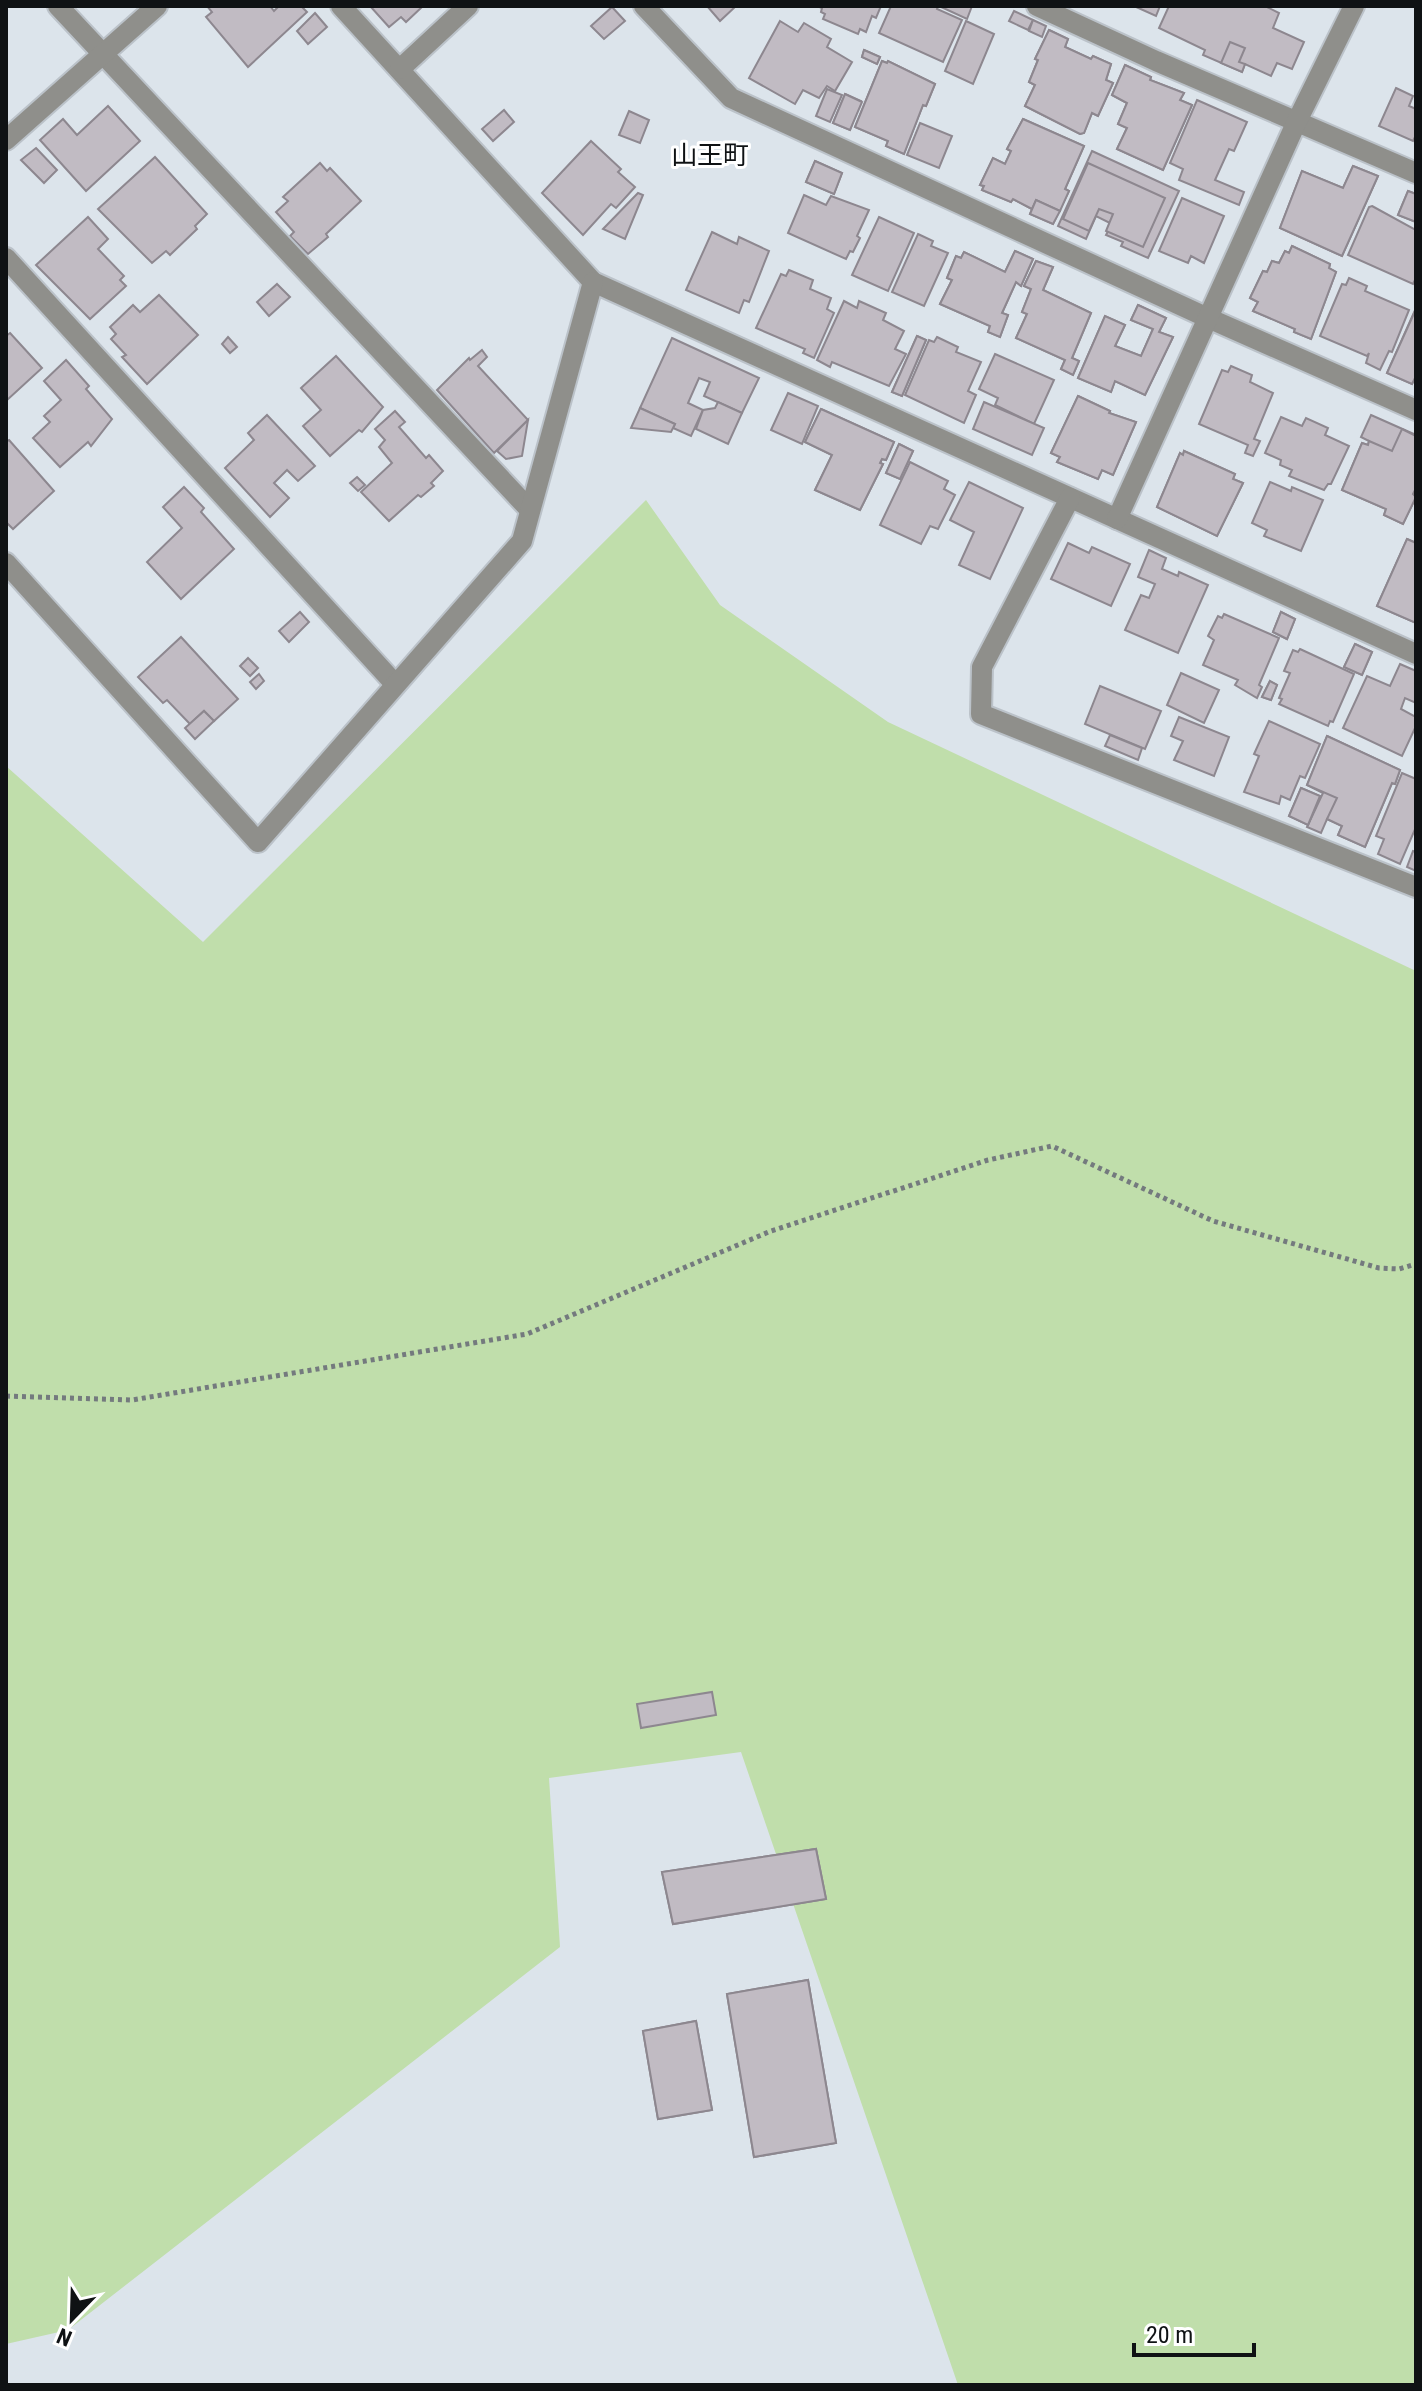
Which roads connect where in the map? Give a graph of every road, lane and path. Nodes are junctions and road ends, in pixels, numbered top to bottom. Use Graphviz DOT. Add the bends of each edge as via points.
graph roads {
  1 [pos="58,6"];
  2 [pos="157,6"];
  3 [pos="341,6"];
  4 [pos="468,6"];
  5 [pos="644,6"];
  6 [pos="1037,6"];
  7 [pos="1354,6"];
  8 [pos="102,55"];
  9 [pos="400,69"];
  10 [pos="1297,121"];
  11 [pos="6,140"];
  12 [pos="1416,173"];
  13 [pos="6,258"];
  14 [pos="593,282"];
  15 [pos="1208,318"];
  16 [pos="1416,410"];
  17 [pos="1070,498"];
  18 [pos="530,510"];
  19 [pos="1117,519"];
  20 [pos="6,563"];
  21 [pos="1416,654"];
  22 [pos="395,684"];
  23 [pos="1416,887"];
  24 [pos="1416,1264"];
  25 [pos="6,1396"];
  1 -- 8 [label="street"];
  2 -- 8 [label="street"];
  3 -- 9 [label="street"];
  4 -- 9 [label="street"];
  5 -- 15 [label="street" via="731,98"];
  6 -- 10 [label="street"];
  7 -- 10 [label="street"];
  8 -- 11 [label="street"];
  8 -- 18 [label="street"];
  9 -- 14 [label="street"];
  10 -- 12 [label="street"];
  10 -- 15 [label="street"];
  13 -- 22 [label="street"];
  14 -- 17 [label="street"];
  14 -- 18 [label="street"];
  15 -- 16 [label="street"];
  15 -- 19 [label="street"];
  17 -- 19 [label="street"];
  17 -- 23 [label="street" via="982,667 981,714"];
  18 -- 22 [label="street" via="522,541"];
  19 -- 21 [label="street"];
  20 -- 22 [label="street" via="258,842"];
  24 -- 25 [label="path" via="1379,1268 1213,1221 1052,1146 988,1160 771,1231 527,1334 132,1400"];
}
